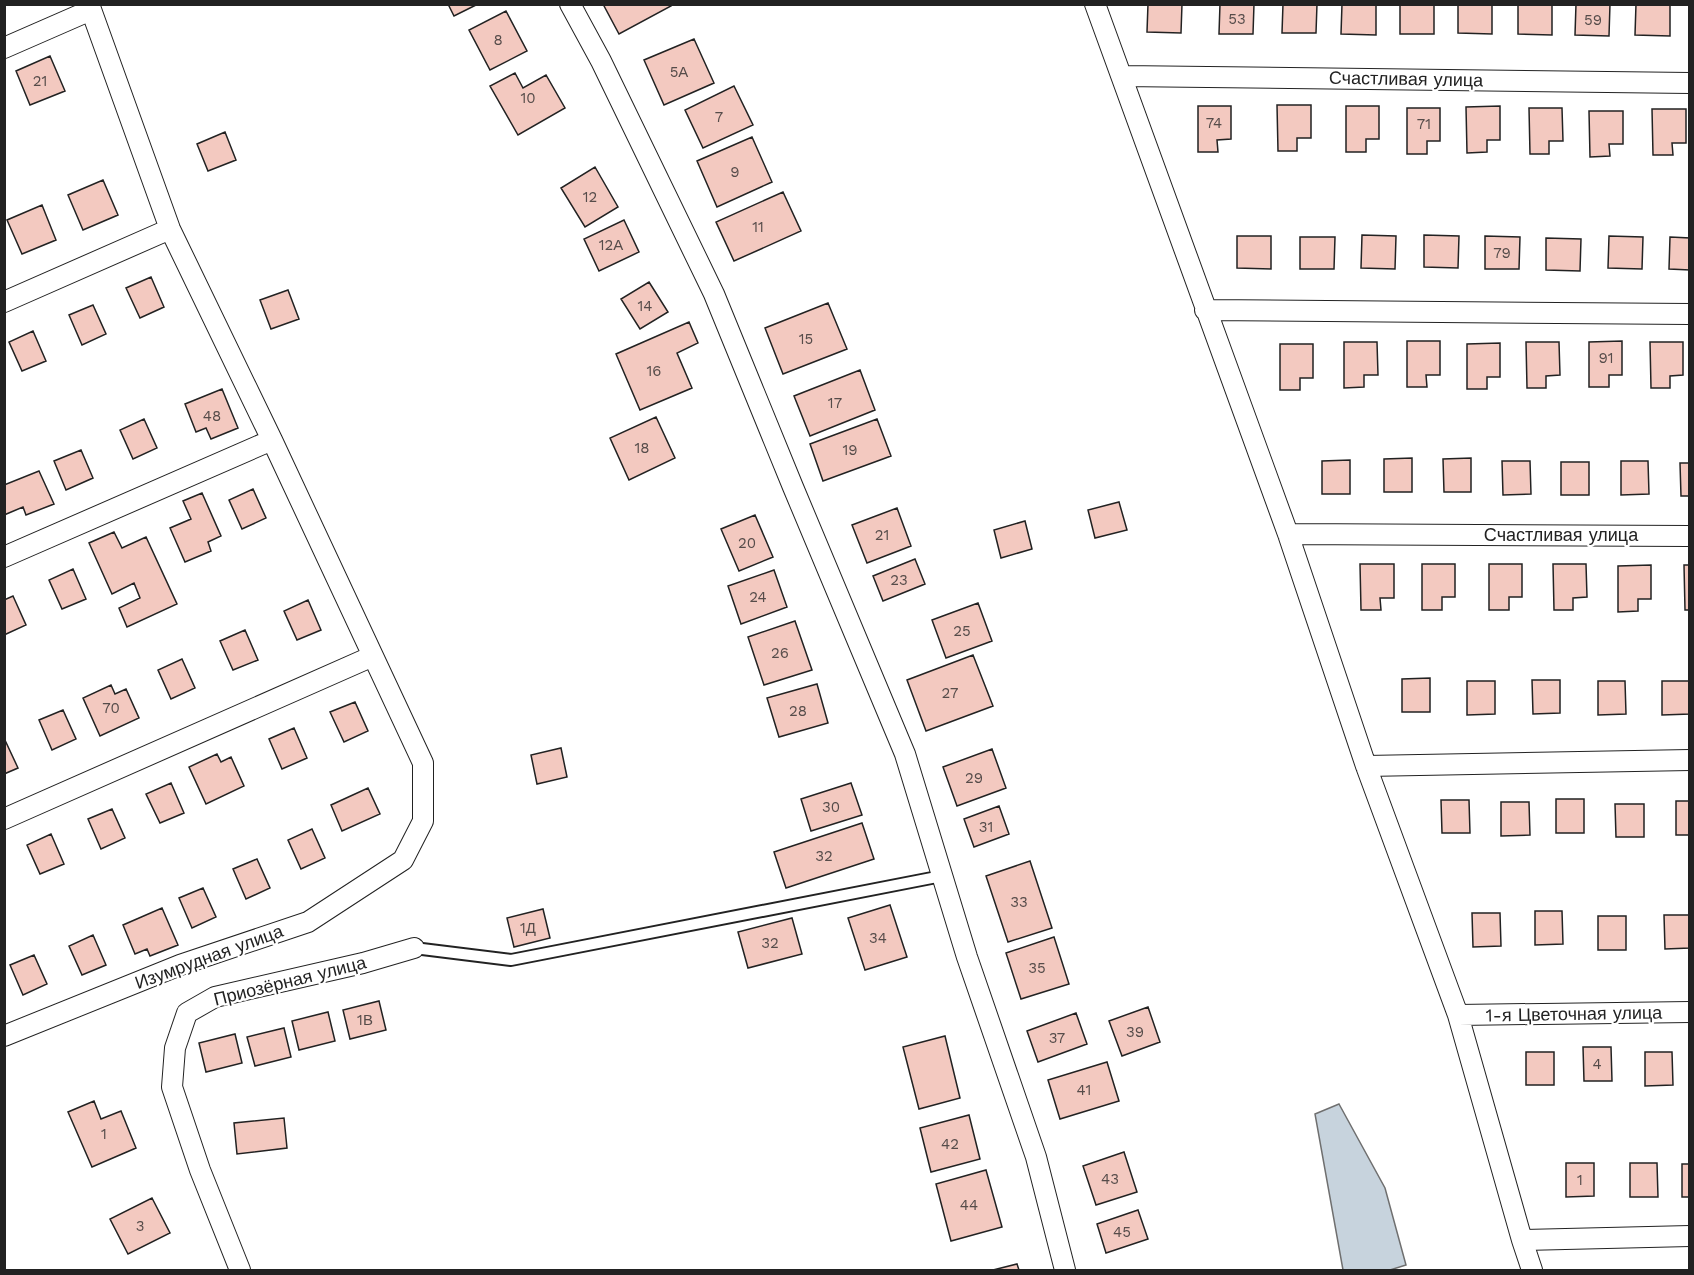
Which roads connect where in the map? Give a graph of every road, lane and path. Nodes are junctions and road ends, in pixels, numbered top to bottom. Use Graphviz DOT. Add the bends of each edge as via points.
graph roads {
  1 [pos="570,4"];
  2 [pos="1095,4"];
  3 [pos="90,7"];
  4 [pos="4,48"];
  5 [pos="1122,76"];
  6 [pos="1689,83"];
  7 [pos="170,229"];
  8 [pos="4,302"];
  9 [pos="1205,310"];
  10 [pos="1689,314"];
  11 [pos="272,440"];
  12 [pos="1288,534"];
  13 [pos="1689,536"];
  14 [pos="4,557"];
  15 [pos="373,656"];
  16 [pos="1689,760"];
  17 [pos="1366,766"];
  18 [pos="4,819"];
  19 [pos="942,876"];
  20 [pos="414,948"];
  21 [pos="1689,1012"];
  22 [pos="1458,1015"];
  23 [pos="4,1036"];
  24 [pos="1689,1236"];
  25 [pos="1522,1240"];
  26 [pos="240,1270"];
  27 [pos="1065,1270"];
  28 [pos="1532,1270"];
  1 -- 19 [label="street" via="714,294 905,754"];
  2 -- 5 [label="street"];
  3 -- 4 [label="street"];
  3 -- 7 [label="street"];
  5 -- 6 [label="street, Счастливая улица"];
  5 -- 9 [label="street"];
  7 -- 8 [label="street"];
  7 -- 11 [label="street"];
  9 -- 10 [label="street"];
  9 -- 12 [label="street"];
  11 -- 14 [label="street"];
  11 -- 15 [label="street"];
  12 -- 13 [label="street, Счастливая улица"];
  12 -- 17 [label="street"];
  15 -- 18 [label="street"];
  15 -- 23 [label="street, Изумрудная улица" via="423,763 423,821 403,860 308,922 180,965"];
  16 -- 17 [label="street"];
  17 -- 22 [label="street"];
  19 -- 20 [label="lane" via="511,960"];
  19 -- 27 [label="street" via="1036,1157"];
  20 -- 26 [label="street, Приозёрная улица" via="215,997 187,1013 176,1048 171,1087"];
  21 -- 22 [label="street, 1-я Цветочная улица"];
  22 -- 25 [label="street"];
  24 -- 25 [label="street"];
  25 -- 28 [label="street"];
}
